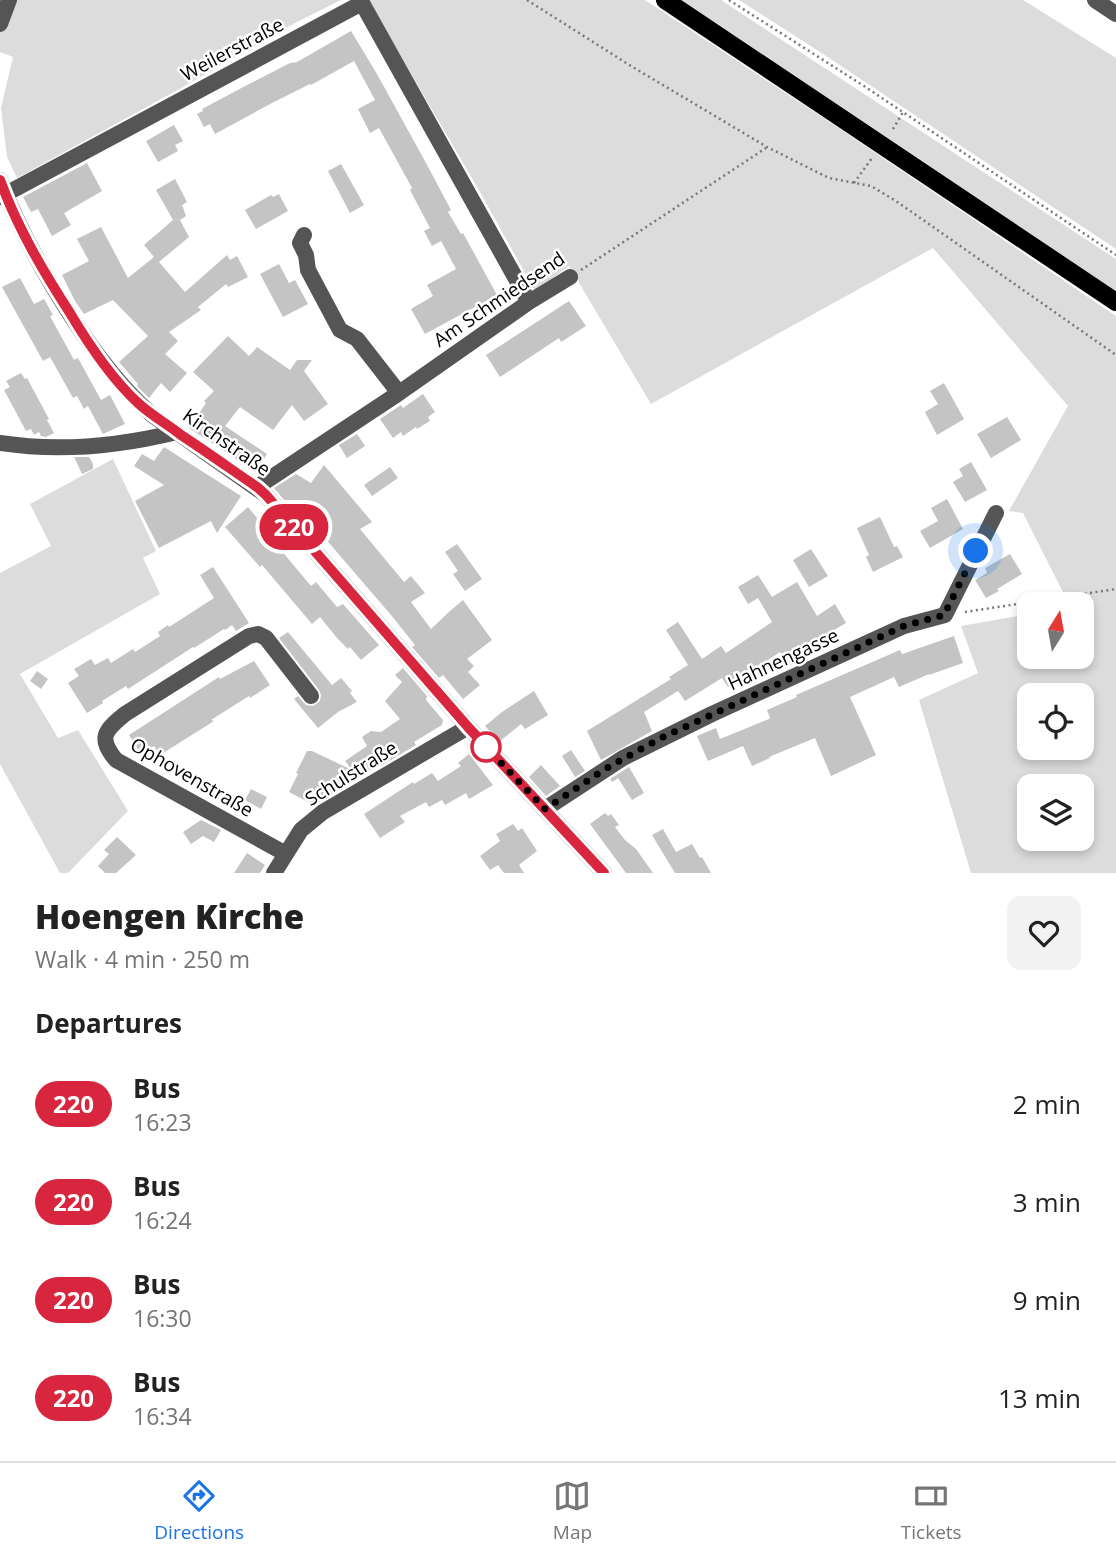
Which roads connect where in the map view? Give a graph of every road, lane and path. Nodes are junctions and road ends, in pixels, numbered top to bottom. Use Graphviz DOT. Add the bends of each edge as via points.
graph roads {
  1 [pos="9,0"];
  2 [pos="527,0"];
  3 [pos="665,0"];
  4 [pos="729,0"];
  5 [pos="1096,0"];
  6 [pos="1116,14"];
  7 [pos="0,24"];
  8 [pos="903,112"];
  9 [pos="892,129"];
  10 [pos="767,147"];
  11 [pos="872,158"];
  12 [pos="854,183"];
  13 [pos="2,191"];
  14 [pos="304,235"];
  15 [pos="1116,255"];
  16 [pos="570,277"];
  17 [pos="1116,302"];
  18 [pos="529,303"];
  19 [pos="1116,355"];
  20 [pos="398,393"];
  21 [pos="177,432"];
  22 [pos="0,443"];
  23 [pos="257,487"];
  24 [pos="996,513"];
  25 [pos="1116,589"];
  26 [pos="944,615"];
  27 [pos="311,696"];
  28 [pos="468,727"];
  29 [pos="545,809"];
  30 [pos="286,854"];
  31 [pos="598,872"];
  32 [pos="274,873"];
  1 -- 7 [label="street"];
  2 -- 10 [label="path"];
  3 -- 17 [label="main road"];
  4 -- 8 [label="path"];
  5 -- 6 [label="street"];
  8 -- 9 [label="path"];
  8 -- 15 [label="path"];
  10 -- 12 [label="path" via="830,178"];
  10 -- 16 [label="path, Am Schmiedsend"];
  11 -- 12 [label="path"];
  12 -- 19 [label="path" via="871,186 896,201"];
  13 -- 18 [label="street, Weilerstraße" via="362,3"];
  13 -- 21 [label="street, Kirchstraße" via="43,269 105,365 136,401"];
  14 -- 20 [label="street" via="300,243 308,270 340,330 357,339"];
  16 -- 18 [label="street, Am Schmiedsend"];
  18 -- 20 [label="street, Am Schmiedsend"];
  20 -- 23 [label="street, Am Schmiedsend"];
  21 -- 22 [label="street" via="90,446"];
  21 -- 23 [label="street, Kirchstraße"];
  23 -- 28 [label="street, Kirchstraße"];
  24 -- 26 [label="street"];
  25 -- 26 [label="path"];
  26 -- 29 [label="street, Hahnengasse" via="904,626 661,738"];
  27 -- 30 [label="street, Ophovenstraße" via="262,631 125,714 105,734 105,743 116,760"];
  28 -- 29 [label="street, Kirchstraße"];
  28 -- 30 [label="street, Schulstraße" via="323,812 301,830"];
  29 -- 31 [label="street, Kirchstraße"];
  30 -- 32 [label="street, Schulstraße"];
}
